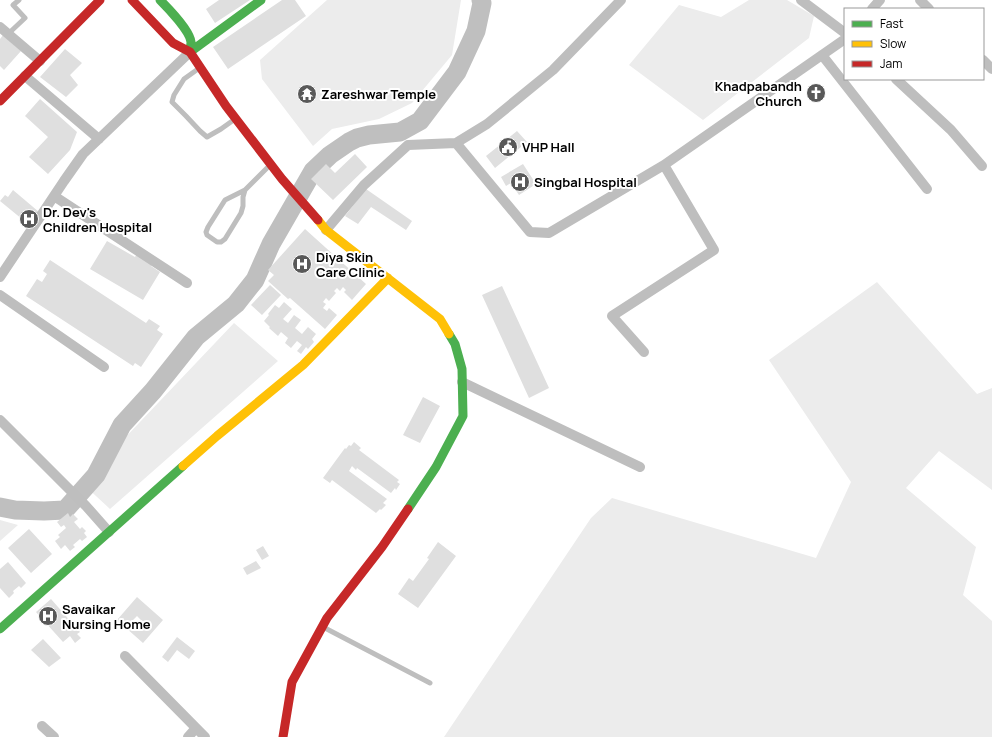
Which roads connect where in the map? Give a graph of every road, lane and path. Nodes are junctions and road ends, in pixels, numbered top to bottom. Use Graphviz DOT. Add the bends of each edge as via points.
graph roads {
  1 [pos="19,0"];
  2 [pos="100,0"];
  3 [pos="132,0"];
  4 [pos="160,0"];
  5 [pos="261,0"];
  6 [pos="621,0"];
  7 [pos="801,0"];
  8 [pos="880,0"];
  9 [pos="920,0"];
  10 [pos="873,8"];
  11 [pos="928,8"];
  12 [pos="4,31"];
  13 [pos="844,32"];
  14 [pos="844,40"];
  15 [pos="190,52"];
  16 [pos="822,55"];
  17 [pos="40,61"];
  18 [pos="984,61"];
  19 [pos="200,68"];
  20 [pos="992,69"];
  21 [pos="25,76"];
  22 [pos="897,80"];
  23 [pos="0,101"];
  24 [pos="236,118"];
  25 [pos="99,139"];
  26 [pos="456,143"];
  27 [pos="271,164"];
  28 [pos="664,164"];
  29 [pos="982,166"];
  30 [pos="245,190"];
  31 [pos="927,190"];
  32 [pos="54,196"];
  33 [pos="326,230"];
  34 [pos="0,277"];
  35 [pos="388,278"];
  36 [pos="187,283"];
  37 [pos="0,295"];
  38 [pos="644,352"];
  39 [pos="104,367"];
  40 [pos="462,382"];
  41 [pos="0,420"];
  42 [pos="4,431"];
  43 [pos="640,466"];
  44 [pos="109,532"];
  45 [pos="322,626"];
  46 [pos="0,629"];
  47 [pos="125,656"];
  48 [pos="430,683"];
  49 [pos="42,726"];
  50 [pos="196,728"];
  51 [pos="54,737"];
  52 [pos="188,737"];
  53 [pos="205,737"];
  54 [pos="283,737"];
  1 -- 12 [label="lane" via="13,5 25,18"];
  2 -- 17 [label="main road"];
  3 -- 15 [label="main road" via="173,43"];
  4 -- 15 [label="main road" via="171,11 190,39"];
  5 -- 15 [label="main road"];
  6 -- 26 [label="street" via="553,70 487,124"];
  7 -- 13 [label="street"];
  8 -- 10 [label="street"];
  9 -- 11 [label="street"];
  12 -- 17 [label="street"];
  14 -- 16 [label="street"];
  15 -- 19 [label="main road"];
  15 -- 25 [label="street"];
  16 -- 28 [label="street"];
  16 -- 31 [label="street"];
  17 -- 21 [label="main road"];
  18 -- 20 [label="street"];
  19 -- 24 [label="main road"];
  19 -- 24 [label="lane" via="184,79 172,102 207,137"];
  21 -- 23 [label="main road"];
  21 -- 25 [label="street"];
  22 -- 29 [label="street" via="951,130"];
  24 -- 27 [label="main road"];
  25 -- 32 [label="street" via="83,154"];
  26 -- 28 [label="street" via="530,232 549,233"];
  26 -- 33 [label="street" via="408,145 364,185"];
  27 -- 30 [label="lane"];
  27 -- 33 [label="main road"];
  28 -- 38 [label="street" via="714,250 612,316"];
  30 -- 30 [label="lane" via="241,213 225,239 217,242 207,235 208,227 225,200"];
  32 -- 34 [label="street"];
  32 -- 36 [label="street"];
  33 -- 35 [label="main road"];
  35 -- 40 [label="main road" via="440,319 455,344 462,369"];
  35 -- 44 [label="main road" via="303,365 217,436"];
  37 -- 39 [label="street"];
  40 -- 43 [label="street"];
  40 -- 45 [label="main road" via="463,416 436,468 382,547"];
  41 -- 42 [label="street"];
  42 -- 44 [label="street" via="62,482"];
  44 -- 46 [label="main road"];
  45 -- 48 [label="lane"];
  45 -- 54 [label="main road" via="292,682"];
  47 -- 50 [label="street"];
  49 -- 51 [label="street"];
  50 -- 52 [label="street"];
  50 -- 53 [label="street"];
}
